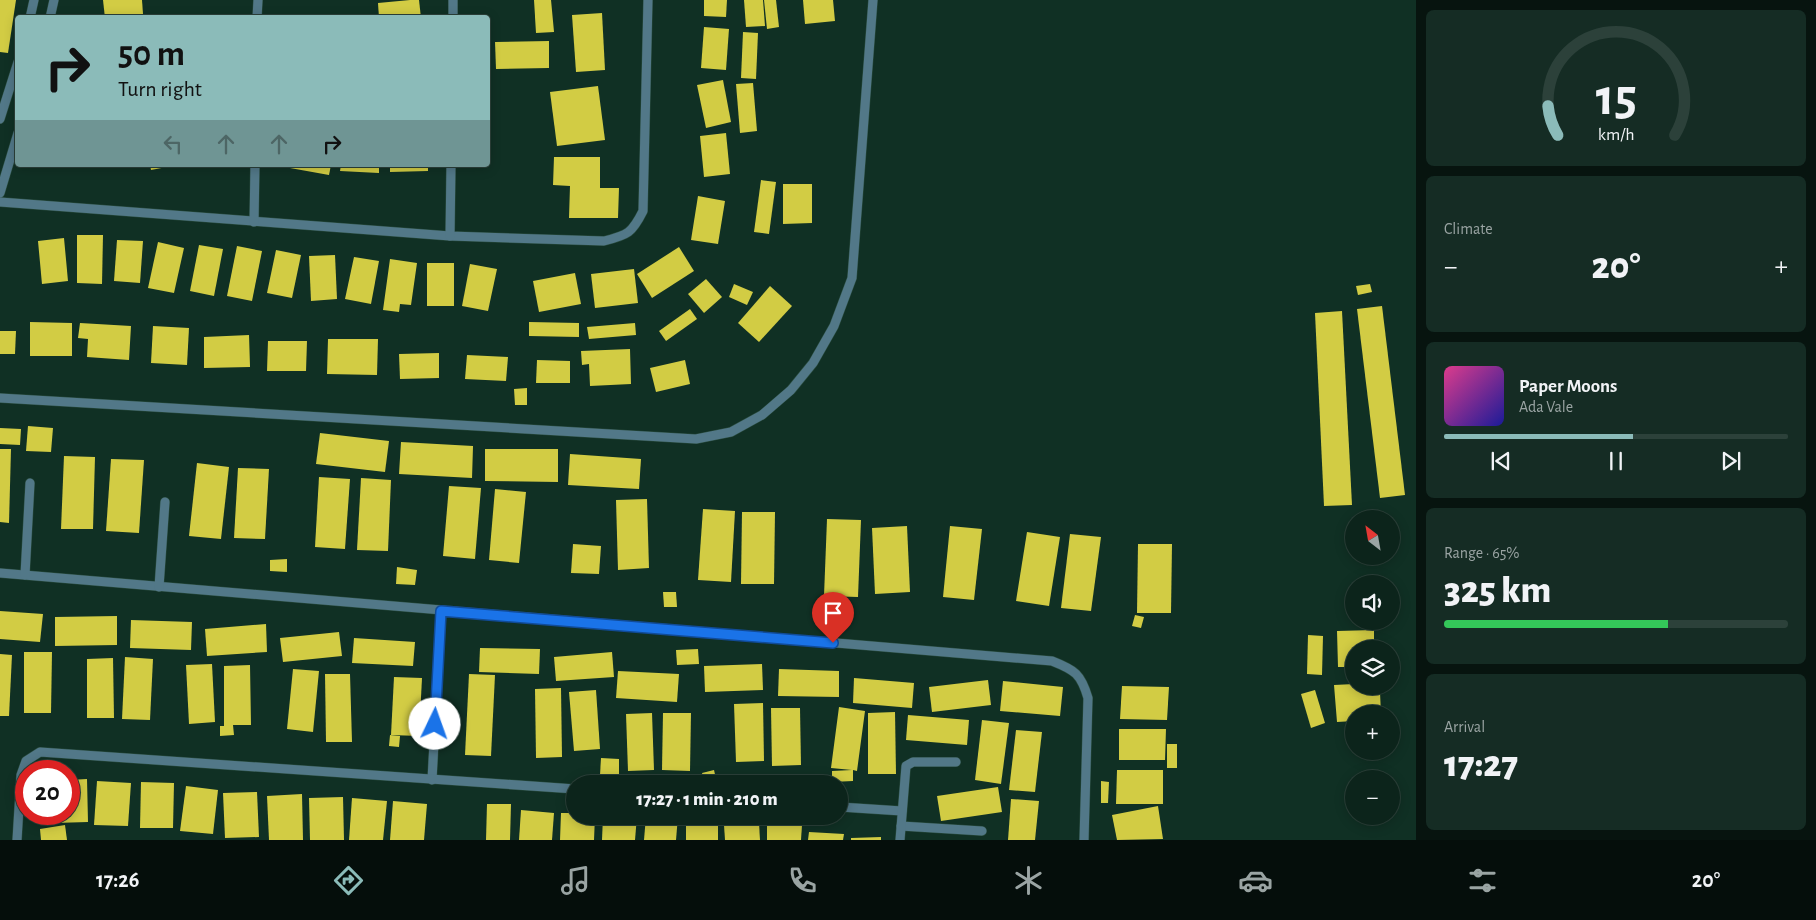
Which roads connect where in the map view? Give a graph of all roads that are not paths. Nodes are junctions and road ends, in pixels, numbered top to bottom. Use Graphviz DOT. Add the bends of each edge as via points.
graph roads {
  1 [pos="34,0"];
  2 [pos="54,0"];
  3 [pos="258,0"];
  4 [pos="453,0"];
  5 [pos="648,0"];
  6 [pos="873,0"];
  7 [pos="31,15"];
  8 [pos="51,15"];
  9 [pos="258,15"];
  10 [pos="453,15"];
  11 [pos="15,72"];
  12 [pos="0,119"];
  13 [pos="15,143"];
  14 [pos="255,167"];
  15 [pos="451,167"];
  16 [pos="0,193"];
  17 [pos="0,202"];
  18 [pos="254,222"];
  19 [pos="450,236"];
  20 [pos="0,398"];
  21 [pos="30,483"];
  22 [pos="165,502"];
  23 [pos="0,573"];
  24 [pos="25,575"];
  25 [pos="159,587"];
  26 [pos="441,611"];
  27 [pos="956,762"];
  28 [pos="432,780"];
  29 [pos="566,789"];
  30 [pos="848,808"];
  31 [pos="902,811"];
  32 [pos="900,826"];
  33 [pos="982,831"];
  34 [pos="17,840"];
  35 [pos="900,840"];
  36 [pos="1084,840"];
  1 -- 7 [label="lane"];
  2 -- 8 [label="lane"];
  3 -- 9 [label="lane"];
  4 -- 10 [label="lane"];
  5 -- 19 [label="lane" via="643,211 634,228 622,237 604,241"];
  6 -- 20 [label="lane" via="852,278 834,326 814,363 791,390 762,415 732,432 696,439"];
  11 -- 12 [label="lane"];
  13 -- 16 [label="lane"];
  14 -- 18 [label="lane"];
  15 -- 19 [label="lane"];
  17 -- 18 [label="lane"];
  18 -- 19 [label="lane"];
  21 -- 24 [label="lane"];
  22 -- 25 [label="lane"];
  23 -- 24 [label="lane"];
  24 -- 25 [label="lane"];
  25 -- 26 [label="lane"];
  26 -- 28 [label="lane"];
  26 -- 36 [label="lane" via="1052,661 1068,667 1082,680 1088,698"];
  27 -- 31 [label="lane" via="913,762 906,766"];
  28 -- 29 [label="lane"];
  28 -- 34 [label="lane" via="40,752 26,761 21,775"];
  30 -- 31 [label="lane"];
  31 -- 32 [label="lane"];
  32 -- 33 [label="lane"];
  32 -- 35 [label="lane"];
}
